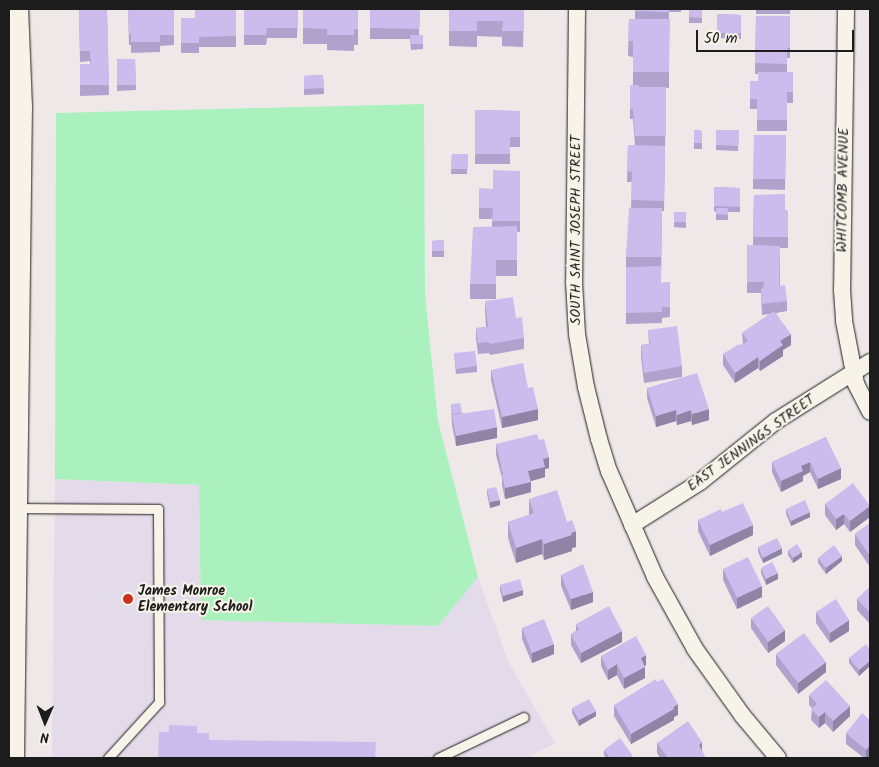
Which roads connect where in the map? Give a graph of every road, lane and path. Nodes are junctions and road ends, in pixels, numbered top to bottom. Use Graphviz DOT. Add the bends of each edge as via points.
graph roads {
  1 [pos="16,9"];
  2 [pos="577,9"];
  3 [pos="846,9"];
  4 [pos="870,362"];
  5 [pos="853,371"];
  6 [pos="870,412"];
  7 [pos="15,508"];
  8 [pos="632,525"];
  9 [pos="524,718"];
  10 [pos="11,747"];
  11 [pos="108,758"];
  12 [pos="438,758"];
  13 [pos="778,758"];
  1 -- 7 [label="street" via="20,107"];
  2 -- 8 [label="street, SOUTH SAINT JOSEPH STREET" via="574,282 577,334 599,439"];
  3 -- 5 [label="street, WHITCOMB AVENUE" via="842,290"];
  4 -- 5 [label="street, EAST JENNINGS STREET"];
  5 -- 6 [label="street, WHITCOMB AVENUE"];
  5 -- 8 [label="street, EAST JENNINGS STREET" via="776,421 700,482"];
  7 -- 10 [label="street"];
  7 -- 11 [label="lane" via="158,510 159,702"];
  8 -- 13 [label="street, SOUTH SAINT JOSEPH STREET" via="655,577 695,649 742,715"];
  9 -- 12 [label="lane"];
}
